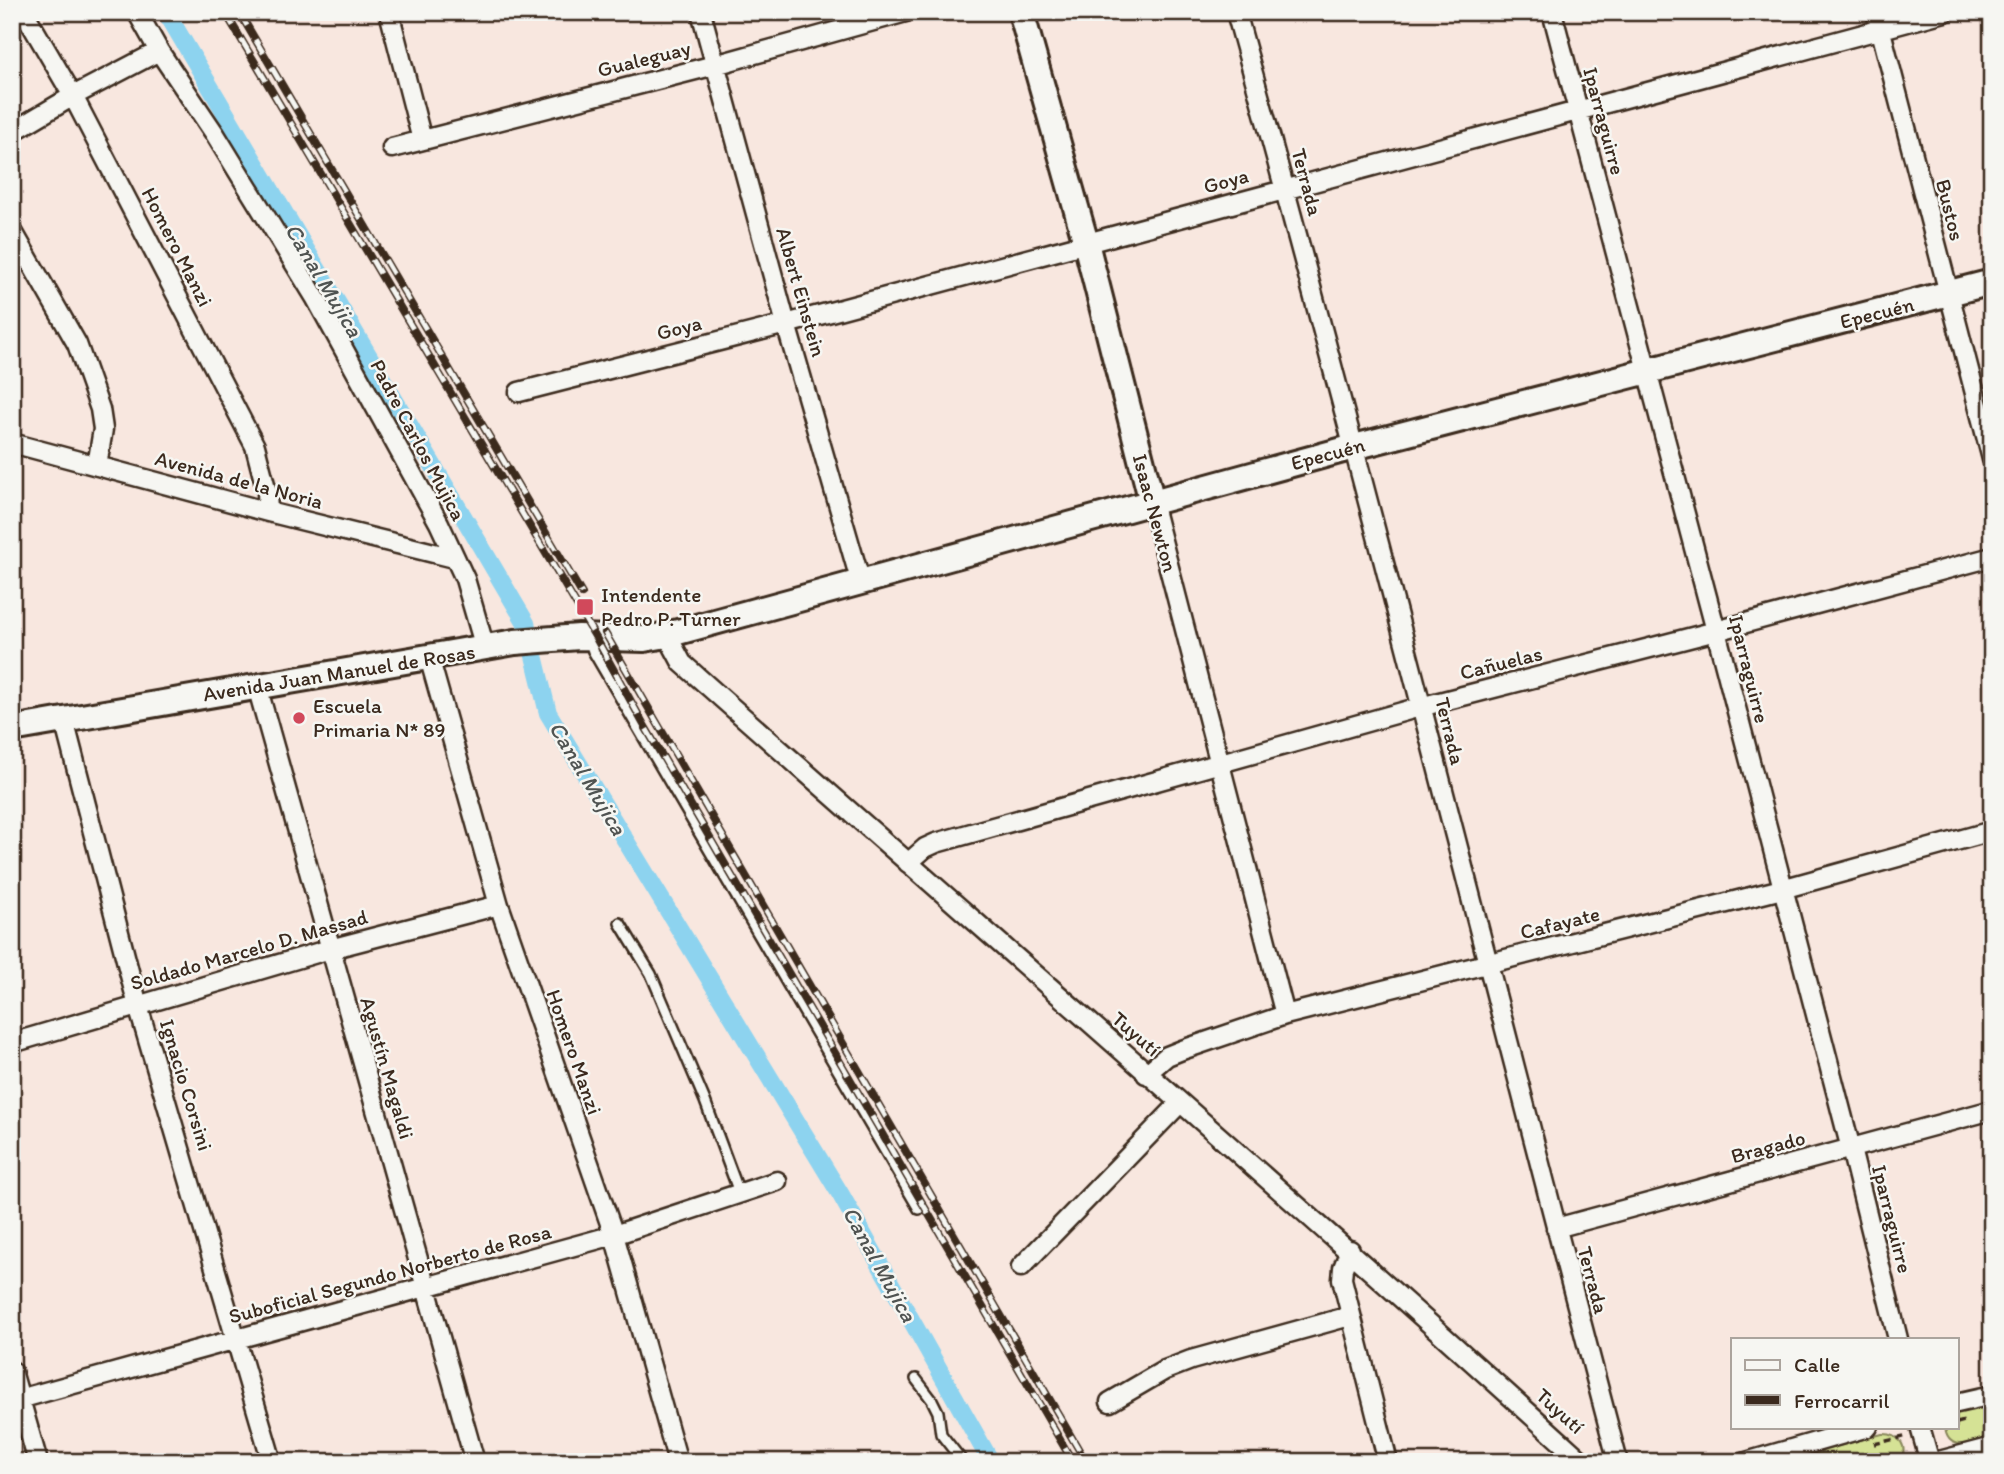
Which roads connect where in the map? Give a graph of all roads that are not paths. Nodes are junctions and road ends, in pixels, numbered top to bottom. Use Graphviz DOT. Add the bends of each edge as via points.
graph roads {
  1 [pos="24,12"];
  2 [pos="137,12"];
  3 [pos="389,12"];
  4 [pos="702,12"];
  5 [pos="906,12"];
  6 [pos="1021,12"];
  7 [pos="1236,12"];
  8 [pos="1552,12"];
  9 [pos="1945,12"];
  10 [pos="1878,21"];
  11 [pos="159,51"];
  12 [pos="715,65"];
  13 [pos="73,96"];
  14 [pos="1578,110"];
  15 [pos="12,132"];
  16 [pos="422,140"];
  17 [pos="392,148"];
  18 [pos="1286,189"];
  19 [pos="12,230"];
  20 [pos="1086,243"];
  21 [pos="1992,282"];
  22 [pos="1948,294"];
  23 [pos="786,324"];
  24 [pos="1646,371"];
  25 [pos="519,392"];
  26 [pos="12,443"];
  27 [pos="1354,447"];
  28 [pos="1992,459"];
  29 [pos="97,466"];
  30 [pos="1152,502"];
  31 [pos="268,512"];
  32 [pos="1992,557"];
  33 [pos="454,558"];
  34 [pos="862,583"];
  35 [pos="1716,631"];
  36 [pos="667,635"];
  37 [pos="588,637"];
  38 [pos="485,648"];
  39 [pos="429,657"];
  40 [pos="257,685"];
  41 [pos="1420,707"];
  42 [pos="64,720"];
  43 [pos="12,729"];
  44 [pos="1221,762"];
  45 [pos="1992,831"];
  46 [pos="908,863"];
  47 [pos="1782,889"];
  48 [pos="499,905"];
  49 [pos="620,923"];
  50 [pos="330,949"];
  51 [pos="1487,965"];
  52 [pos="138,1006"];
  53 [pos="1286,1015"];
  54 [pos="12,1043"];
  55 [pos="1146,1074"];
  56 [pos="1180,1103"];
  57 [pos="1992,1110"];
  58 [pos="1851,1149"];
  59 [pos="777,1181"];
  60 [pos="740,1195"];
  61 [pos="919,1209"];
  62 [pos="1556,1228"];
  63 [pos="614,1235"];
  64 [pos="1350,1250"];
  65 [pos="1021,1268"];
  66 [pos="426,1289"];
  67 [pos="1350,1316"];
  68 [pos="1898,1338"];
  69 [pos="237,1339"];
  70 [pos="12,1371"];
  71 [pos="916,1379"];
  72 [pos="1992,1395"];
  73 [pos="16,1400"];
  74 [pos="1110,1402"];
  75 [pos="1958,1403"];
  76 [pos="1865,1428"];
  77 [pos="1920,1428"];
  78 [pos="1992,1447"];
  79 [pos="38,1462"];
  80 [pos="272,1462"];
  81 [pos="475,1462"];
  82 [pos="678,1462"];
  83 [pos="963,1462"];
  84 [pos="1388,1462"];
  85 [pos="1583,1462"];
  86 [pos="1618,1462"];
  87 [pos="1746,1462"];
  88 [pos="1933,1462"];
  1 -- 13 [label="street, Homero Manzi"];
  2 -- 11 [label="street, Padre Carlos Mujica"];
  3 -- 16 [label="street"];
  4 -- 12 [label="street, Albert Einstein"];
  5 -- 12 [label="street, Gualeguay"];
  6 -- 20 [label="street, Isaac Newton"];
  7 -- 18 [label="street, Terrada"];
  8 -- 14 [label="street, Iparraguirre"];
  9 -- 10 [label="street, Goya"];
  10 -- 14 [label="street, Goya"];
  10 -- 22 [label="street, Bustos"];
  11 -- 13 [label="street"];
  11 -- 33 [label="street, Padre Carlos Mujica" via="315,297"];
  12 -- 16 [label="street, Gualeguay"];
  12 -- 23 [label="street, Albert Einstein"];
  13 -- 15 [label="street"];
  13 -- 31 [label="street, Homero Manzi" via="254,446"];
  14 -- 18 [label="street, Goya"];
  14 -- 24 [label="street, Iparraguirre"];
  16 -- 17 [label="street, Gualeguay"];
  18 -- 20 [label="street, Goya"];
  18 -- 27 [label="street, Terrada"];
  19 -- 29 [label="street" via="81,354 103,429"];
  20 -- 23 [label="street, Goya"];
  20 -- 30 [label="street, Isaac Newton"];
  21 -- 22 [label="street, Epecuén"];
  22 -- 24 [label="street, Epecuén"];
  22 -- 28 [label="street, Bustos"];
  23 -- 25 [label="street, Goya"];
  23 -- 34 [label="street, Albert Einstein"];
  24 -- 27 [label="street, Epecuén"];
  24 -- 35 [label="street, Iparraguirre"];
  26 -- 29 [label="street, Avenida de la Noria"];
  27 -- 30 [label="street, Epecuén"];
  27 -- 41 [label="street, Terrada"];
  29 -- 31 [label="street, Avenida de la Noria"];
  30 -- 34 [label="street, Epecuén"];
  30 -- 44 [label="street, Isaac Newton"];
  31 -- 33 [label="street, Avenida de la Noria"];
  32 -- 35 [label="street, Cañuelas"];
  33 -- 38 [label="street, Padre Carlos Mujica" via="472,598"];
  34 -- 36 [label="street, Epecuén"];
  35 -- 41 [label="street, Cañuelas"];
  35 -- 47 [label="street, Iparraguirre"];
  36 -- 37 [label="street, Avenida Juan Manuel de Rosas"];
  36 -- 46 [label="street, Tuyutí" via="682,663"];
  37 -- 38 [label="street, Avenida Juan Manuel de Rosas"];
  37 -- 61 [label="lane"];
  38 -- 39 [label="street, Avenida Juan Manuel de Rosas"];
  39 -- 40 [label="street, Avenida Juan Manuel de Rosas"];
  39 -- 48 [label="street, Homero Manzi"];
  40 -- 42 [label="street, Avenida Juan Manuel de Rosas"];
  40 -- 50 [label="street, Agustín Magaldi"];
  41 -- 44 [label="street, Cañuelas"];
  41 -- 51 [label="street, Terrada"];
  42 -- 43 [label="street, Avenida Juan Manuel de Rosas"];
  42 -- 52 [label="street, Ignacio Corsini"];
  44 -- 46 [label="street, Cañuelas" via="936,843"];
  44 -- 53 [label="street, Isaac Newton"];
  45 -- 47 [label="street, Cafayate"];
  46 -- 55 [label="street, Tuyutí"];
  47 -- 51 [label="street, Cafayate"];
  47 -- 58 [label="street, Iparraguirre"];
  48 -- 50 [label="street, Soldado Marcelo D. Massad"];
  48 -- 63 [label="street, Homero Manzi"];
  49 -- 60 [label="lane" via="651,974"];
  50 -- 52 [label="street, Soldado Marcelo D. Massad"];
  50 -- 66 [label="street, Agustín Magaldi"];
  51 -- 53 [label="street, Cafayate"];
  51 -- 62 [label="street, Terrada"];
  52 -- 54 [label="street, Soldado Marcelo D. Massad"];
  52 -- 69 [label="street, Ignacio Corsini"];
  53 -- 55 [label="street, Cafayate" via="1167,1056"];
  55 -- 56 [label="street, Tuyutí"];
  56 -- 64 [label="street, Tuyutí"];
  56 -- 65 [label="street"];
  57 -- 58 [label="street, Bragado"];
  58 -- 62 [label="street, Bragado"];
  58 -- 68 [label="street, Iparraguirre"];
  59 -- 60 [label="street, Suboficial Segundo Norberto de Rosa"];
  60 -- 63 [label="street, Suboficial Segundo Norberto de Rosa"];
  62 -- 86 [label="street, Terrada"];
  63 -- 66 [label="street, Suboficial Segundo Norberto de Rosa"];
  63 -- 82 [label="street, Homero Manzi"];
  64 -- 67 [label="street" via="1342,1279"];
  64 -- 85 [label="street, Tuyutí"];
  66 -- 69 [label="street, Suboficial Segundo Norberto de Rosa"];
  66 -- 81 [label="street, Agustín Magaldi"];
  67 -- 74 [label="street" via="1191,1360"];
  67 -- 84 [label="street"];
  69 -- 73 [label="street, Suboficial Segundo Norberto de Rosa"];
  69 -- 80 [label="street, Ignacio Corsini"];
  70 -- 73 [label="street"];
  71 -- 83 [label="lane" via="932,1400 941,1434"];
  72 -- 75 [label="street"];
  73 -- 79 [label="street"];
  76 -- 87 [label="street"];
  77 -- 88 [label="street"];
  78 -- 88 [label="street"];
}
